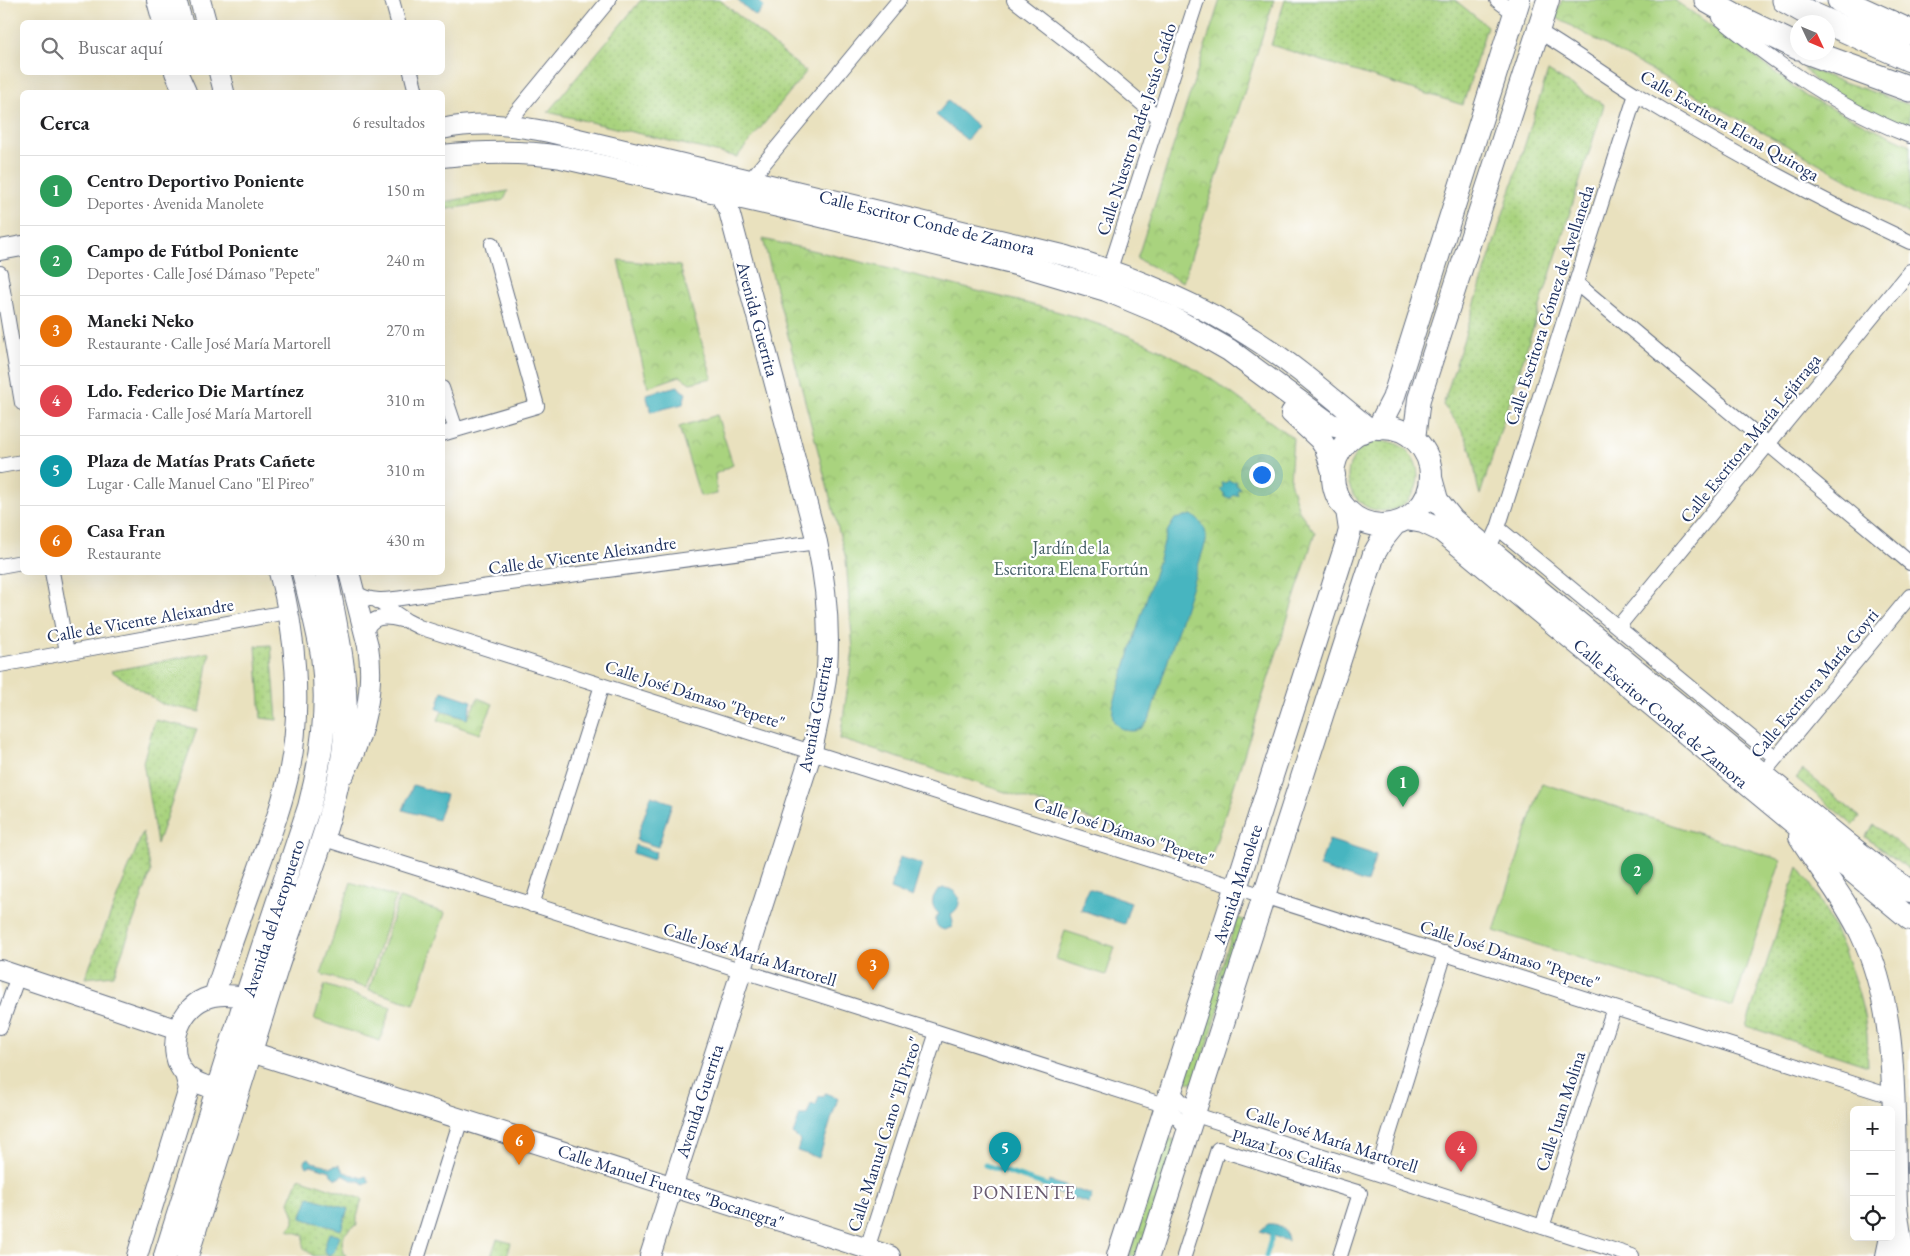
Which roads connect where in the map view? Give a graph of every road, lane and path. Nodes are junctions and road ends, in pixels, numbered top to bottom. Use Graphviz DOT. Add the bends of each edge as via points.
graph roads {
  1 [pos="158,0"];
  2 [pos="175,0"];
  3 [pos="200,0"];
  4 [pos="392,0"];
  5 [pos="609,0"];
  6 [pos="899,0"];
  7 [pos="1014,0"];
  8 [pos="1197,0"];
  9 [pos="1497,0"];
  10 [pos="1548,0"];
  11 [pos="1698,0"];
  12 [pos="1707,0"];
  13 [pos="1785,0"];
  14 [pos="1840,0"];
  15 [pos="1517,7"];
  16 [pos="163,20"];
  17 [pos="180,20"];
  18 [pos="205,20"];
  19 [pos="397,20"];
  20 [pos="1538,31"];
  21 [pos="1910,32"];
  22 [pos="1790,43"];
  23 [pos="1910,58"];
  24 [pos="1830,60"];
  25 [pos="176,75"];
  26 [pos="176,75"];
  27 [pos="194,75"];
  28 [pos="412,75"];
  29 [pos="1910,89"];
  30 [pos="180,90"];
  31 [pos="184,90"];
  32 [pos="198,90"];
  33 [pos="416,90"];
  34 [pos="1636,94"];
  35 [pos="1159,118"];
  36 [pos="468,125"];
  37 [pos="506,125"];
  38 [pos="445,129"];
  39 [pos="1910,136"];
  40 [pos="445,152"];
  41 [pos="445,155"];
  42 [pos="701,168"];
  43 [pos="445,170"];
  44 [pos="751,179"];
  45 [pos="724,202"];
  46 [pos="1910,242"];
  47 [pos="492,244"];
  48 [pos="20,246"];
  49 [pos="0,250"];
  50 [pos="1110,269"];
  51 [pos="1910,272"];
  52 [pos="0,273"];
  53 [pos="1576,283"];
  54 [pos="19,361"];
  55 [pos="20,375"];
  56 [pos="445,407"];
  57 [pos="1370,430"];
  58 [pos="449,432"];
  59 [pos="1414,438"];
  60 [pos="1769,445"];
  61 [pos="20,462"];
  62 [pos="0,466"];
  63 [pos="1334,475"];
  64 [pos="1431,478"];
  65 [pos="1347,510"];
  66 [pos="1400,522"];
  67 [pos="1494,538"];
  68 [pos="817,542"];
  69 [pos="20,562"];
  70 [pos="1910,563"];
  71 [pos="0,566"];
  72 [pos="53,575"];
  73 [pos="280,575"];
  74 [pos="304,575"];
  75 [pos="327,575"];
  76 [pos="352,582"];
  77 [pos="1910,596"];
  78 [pos="376,600"];
  79 [pos="288,612"];
  80 [pos="407,621"];
  81 [pos="1618,628"];
  82 [pos="365,633"];
  83 [pos="67,652"];
  84 [pos="0,664"];
  85 [pos="602,685"];
  86 [pos="812,751"];
  87 [pos="1770,766"];
  88 [pos="338,784"];
  89 [pos="1764,799"];
  90 [pos="1789,819"];
  91 [pos="323,833"];
  92 [pos="1236,886"];
  93 [pos="1910,891"];
  94 [pos="1266,896"];
  95 [pos="532,905"];
  96 [pos="1910,919"];
  97 [pos="1446,953"];
  98 [pos="741,970"];
  99 [pos="9,973"];
  100 [pos="214,996"];
  101 [pos="246,998"];
  102 [pos="1614,1008"];
  103 [pos="0,1027"];
  104 [pos="178,1030"];
  105 [pos="937,1032"];
  106 [pos="252,1052"];
  107 [pos="185,1074"];
  108 [pos="227,1093"];
  109 [pos="1894,1097"];
  110 [pos="1169,1098"];
  111 [pos="460,1119"];
  112 [pos="1191,1122"];
  113 [pos="1377,1173"];
  114 [pos="672,1186"];
  115 [pos="1896,1206"];
  116 [pos="1895,1211"];
  117 [pos="1542,1227"];
  118 [pos="1898,1248"];
  119 [pos="867,1249"];
  120 [pos="137,1256"];
  121 [pos="164,1256"];
  122 [pos="187,1256"];
  123 [pos="418,1256"];
  124 [pos="650,1256"];
  125 [pos="890,1256"];
  126 [pos="1118,1256"];
  127 [pos="1148,1256"];
  128 [pos="1184,1256"];
  129 [pos="1340,1256"];
  130 [pos="1632,1256"];
  1 -- 16 [label="main road"];
  2 -- 17 [label="main road"];
  3 -- 18 [label="street"];
  4 -- 19 [label="street"];
  5 -- 37 [label="street"];
  6 -- 44 [label="street"];
  7 -- 35 [label="street" via="1080,50"];
  8 -- 35 [label="street, Calle Nuestro Padre Jesús Caído"];
  9 -- 15 [label="street"];
  10 -- 20 [label="main road"];
  11 -- 39 [label="street" via="1757,49 1828,96"];
  12 -- 22 [label="highway"];
  13 -- 23 [label="highway"];
  14 -- 21 [label="highway"];
  15 -- 57 [label="main road" via="1393,399"];
  20 -- 34 [label="street, Calle Escritora Elena Quiroga"];
  20 -- 59 [label="main road" via="1419,399"];
  24 -- 29 [label="highway"];
  25 -- 30 [label="main road"];
  26 -- 31 [label="main road"];
  27 -- 32 [label="main road"];
  28 -- 33 [label="street"];
  34 -- 46 [label="street, Calle Escritora Elena Quiroga" via="1748,160"];
  34 -- 53 [label="street, Calle Escritora Gómez de Avellaneda"];
  35 -- 50 [label="street, Calle Nuestro Padre Jesús Caído"];
  36 -- 37 [label="street, Calle Escritor Conde de Zamora"];
  36 -- 38 [label="street, Calle Escritor Conde de Zamora"];
  36 -- 40 [label="street"];
  37 -- 42 [label="street, Calle Escritor Conde de Zamora" via="550,132"];
  41 -- 45 [label="main road, Calle Escritor Conde de Zamora" via="540,154 600,165"];
  42 -- 44 [label="street, Calle Escritor Conde de Zamora"];
  42 -- 45 [label="street"];
  43 -- 45 [label="main road, Calle Escritor Conde de Zamora" via="509,166 562,171"];
  44 -- 50 [label="street, Calle Escritor Conde de Zamora"];
  45 -- 57 [label="main road, Calle Escritor Conde de Zamora" via="1023,265 1106,290 1170,317 1222,346 1331,425"];
  45 -- 63 [label="main road, Calle Escritor Conde de Zamora" via="1083,296 1133,315 1218,360 1287,409 1320,439"];
  45 -- 68 [label="street, Avenida Guerrita"];
  47 -- 58 [label="street" via="537,406"];
  48 -- 49 [label="street"];
  50 -- 57 [label="street, Calle Escritor Conde de Zamora" via="1159,289 1252,338"];
  51 -- 60 [label="street, Calle Escritora María Lejárraga"];
  52 -- 54 [label="street"];
  53 -- 60 [label="street"];
  53 -- 67 [label="street, Calle Escritora Gómez de Avellaneda"];
  54 -- 55 [label="street"];
  56 -- 58 [label="street"];
  57 -- 59 [label="main road" via="1391,428"];
  57 -- 63 [label="main road" via="1351,439 1342,449"];
  59 -- 64 [label="main road" via="1430,463"];
  60 -- 70 [label="street"];
  60 -- 81 [label="street, Calle Escritora María Lejárraga"];
  61 -- 62 [label="street"];
  63 -- 65 [label="main road" via="1339,500"];
  64 -- 66 [label="main road" via="1424,502 1416,512"];
  64 -- 67 [label="main road, Calle Escritor Conde de Zamora" via="1437,500 1448,514"];
  65 -- 66 [label="main road" via="1369,524 1382,526"];
  65 -- 92 [label="main road, Avenida Manolete" via="1350,530 1346,545"];
  66 -- 89 [label="main road, Calle Escritor Conde de Zamora" via="1423,522 1442,531"];
  66 -- 94 [label="main road, Avenida Manolete" via="1382,540 1374,554"];
  67 -- 81 [label="street, Calle Escritor Conde de Zamora"];
  67 -- 87 [label="main road, Calle Escritor Conde de Zamora"];
  68 -- 78 [label="street, Calle de Vicente Aleixandre"];
  68 -- 86 [label="street, Avenida Guerrita" via="829,625 827,670"];
  69 -- 71 [label="street"];
  72 -- 83 [label="street"];
  73 -- 79 [label="street, Avenida del Aeropuerto"];
  74 -- 101 [label="main road, Avenida del Aeropuerto" via="322,655 321,751 309,807"];
  75 -- 88 [label="main road, Avenida del Aeropuerto" via="346,686 345,734"];
  76 -- 78 [label="street, Calle de Vicente Aleixandre" via="366,598"];
  76 -- 82 [label="street, Avenida del Aeropuerto"];
  77 -- 87 [label="street, Calle Escritora María Goyri"];
  78 -- 80 [label="street, Calle José Dámaso \"Pepete\""];
  79 -- 83 [label="street, Calle de Vicente Aleixandre"];
  79 -- 100 [label="street, Avenida del Aeropuerto" via="296,706 290,768 274,825"];
  80 -- 82 [label="street" via="378,618 369,624"];
  80 -- 85 [label="street, Calle José Dámaso \"Pepete\""];
  81 -- 87 [label="street, Calle Escritor Conde de Zamora"];
  82 -- 88 [label="street, Avenida del Aeropuerto" via="370,658 369,697 351,760"];
  83 -- 84 [label="street, Calle de Vicente Aleixandre"];
  85 -- 86 [label="street, Calle José Dámaso \"Pepete\""];
  85 -- 95 [label="street"];
  86 -- 92 [label="street, Calle José Dámaso \"Pepete\""];
  86 -- 98 [label="street, Avenida Guerrita"];
  87 -- 89 [label="street, Calle Escritora María Goyri"];
  87 -- 93 [label="main road, Calle Escritor Conde de Zamora" via="1884,873"];
  88 -- 91 [label="main road, Avenida del Aeropuerto"];
  89 -- 90 [label="main road, Calle Escritor Conde de Zamora"];
  90 -- 96 [label="main road, Calle Escritor Conde de Zamora"];
  90 -- 109 [label="main road" via="1854,918 1870,954 1882,993 1891,1049"];
  91 -- 95 [label="street, Calle José María Martorell" via="334,842"];
  91 -- 106 [label="main road, Avenida del Aeropuerto"];
  92 -- 94 [label="street, Calle José Dámaso \"Pepete\""];
  92 -- 110 [label="main road, Avenida Manolete"];
  94 -- 97 [label="street, Calle José Dámaso \"Pepete\""];
  94 -- 112 [label="main road, Avenida Manolete"];
  95 -- 98 [label="street, Calle José María Martorell"];
  97 -- 102 [label="street, Calle José Dámaso \"Pepete\""];
  97 -- 113 [label="street"];
  98 -- 105 [label="street, Calle José María Martorell"];
  98 -- 114 [label="street, Avenida Guerrita"];
  99 -- 103 [label="street"];
  99 -- 104 [label="street"];
  100 -- 101 [label="street" via="230,994"];
  100 -- 104 [label="street" via="191,1008"];
  101 -- 108 [label="main road, Avenida del Aeropuerto"];
  102 -- 109 [label="street, Calle José Dámaso \"Pepete\""];
  102 -- 117 [label="street, Calle Juan Molina"];
  104 -- 107 [label="street" via="176,1058"];
  105 -- 110 [label="street, Calle José María Martorell"];
  105 -- 119 [label="street, Calle Manuel Cano \"El Pireo\""];
  106 -- 108 [label="main road, Avenida del Aeropuerto"];
  106 -- 111 [label="street, Calle Manuel Fuentes \"Bocanegra\""];
  107 -- 108 [label="street" via="194,1081"];
  107 -- 120 [label="street" via="189,1089"];
  108 -- 121 [label="main road, Avenida del Aeropuerto"];
  108 -- 122 [label="main road, Avenida del Aeropuerto"];
  109 -- 115 [label="main road"];
  110 -- 112 [label="street, Calle José María Martorell"];
  110 -- 126 [label="main road, Avenida Manolete"];
  111 -- 114 [label="street, Calle Manuel Fuentes \"Bocanegra\""];
  111 -- 123 [label="street"];
  112 -- 113 [label="street, Calle José María Martorell"];
  112 -- 127 [label="main road, Avenida Manolete"];
  113 -- 117 [label="street, Calle José María Martorell"];
  114 -- 119 [label="street, Calle Manuel Fuentes \"Bocanegra\""];
  114 -- 124 [label="street, Avenida Guerrita"];
  115 -- 116 [label="street"];
  115 -- 118 [label="main road"];
  117 -- 130 [label="street, Calle José María Martorell"];
  119 -- 125 [label="street, Calle Manuel Fuentes \"Bocanegra\""];
  128 -- 129 [label="street, Plaza Los Califas" via="1218,1149 1360,1193"];
}
